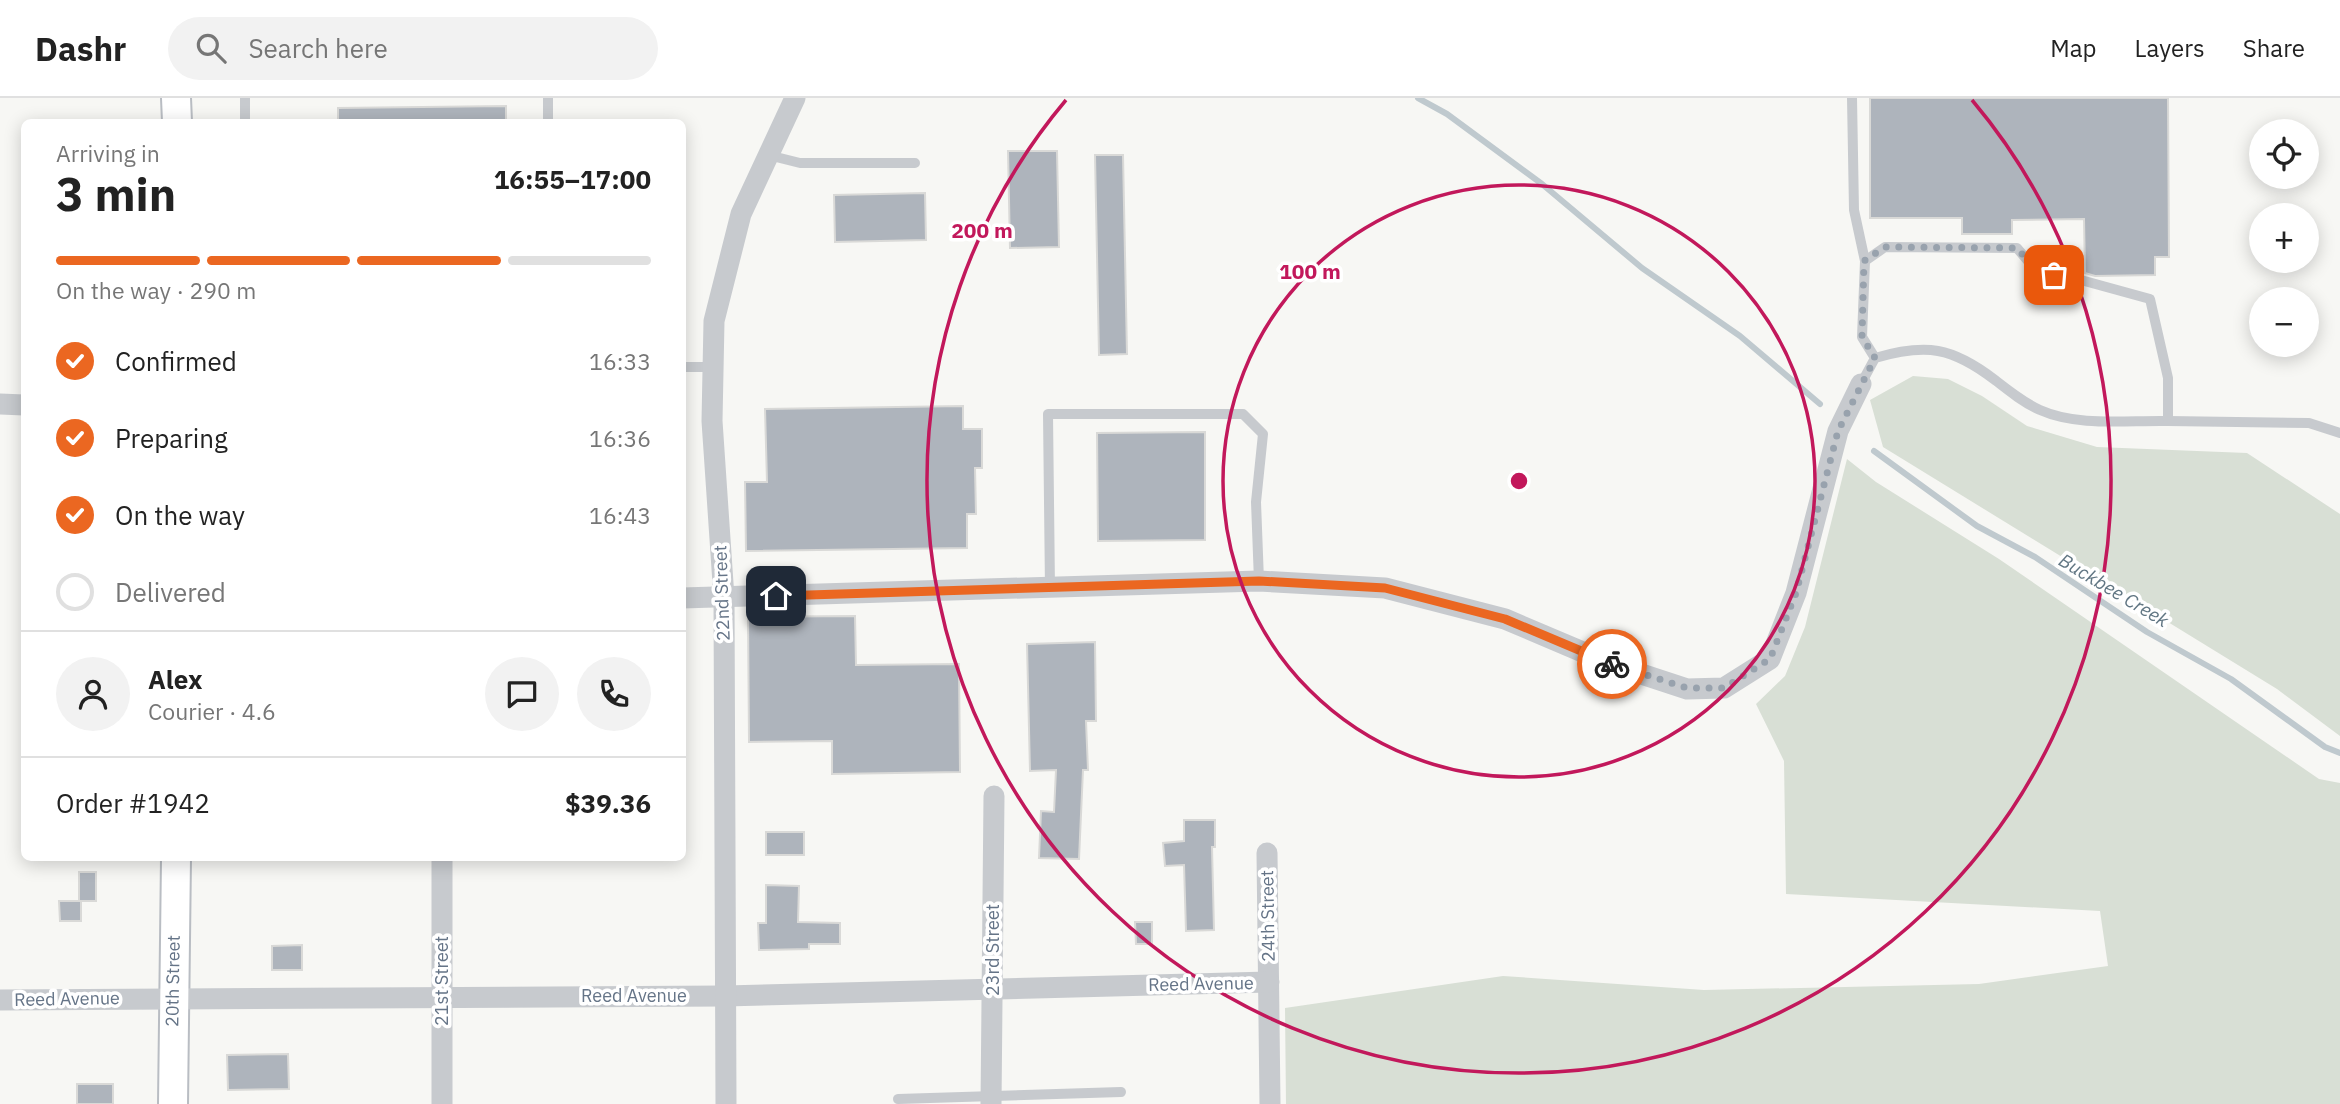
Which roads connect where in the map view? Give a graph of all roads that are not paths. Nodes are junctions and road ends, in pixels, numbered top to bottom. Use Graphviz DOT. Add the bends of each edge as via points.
graph roads {
  1 [pos="176,98"];
  2 [pos="245,98"];
  3 [pos="548,98"];
  4 [pos="794,98"];
  5 [pos="1852,98"];
  6 [pos="177,119"];
  7 [pos="245,119"];
  8 [pos="548,119"];
  9 [pos="768,155"];
  10 [pos="915,163"];
  11 [pos="1864,261"];
  12 [pos="1875,358"];
  13 [pos="686,367"];
  14 [pos="713,367"];
  15 [pos="1861,384"];
  16 [pos="0,404"];
  17 [pos="21,405"];
  18 [pos="2168,421"];
  19 [pos="2340,433"];
  20 [pos="1259,581"];
  21 [pos="1050,589"];
  22 [pos="686,598"];
  23 [pos="724,598"];
  24 [pos="994,796"];
  25 [pos="1267,853"];
  26 [pos="176,861"];
  27 [pos="442,861"];
  28 [pos="1269,982"];
  29 [pos="992,988"];
  30 [pos="725,996"];
  31 [pos="442,997"];
  32 [pos="172,998"];
  33 [pos="0,1000"];
  34 [pos="1121,1092"];
  35 [pos="898,1099"];
  36 [pos="991,1101"];
  37 [pos="173,1104"];
  38 [pos="442,1104"];
  39 [pos="726,1104"];
  40 [pos="1270,1104"];
  1 -- 6 [label="street"];
  2 -- 7 [label="lane"];
  3 -- 8 [label="lane"];
  4 -- 9 [label="street, 22nd Street"];
  5 -- 11 [label="lane" via="1854,210"];
  9 -- 10 [label="lane" via="800,163"];
  9 -- 14 [label="street, 22nd Street" via="741,214 714,321"];
  11 -- 12 [label="lane" via="1862,337"];
  11 -- 18 [label="lane" via="1885,247 2017,248 2039,274 2070,277 2150,299 2168,378"];
  12 -- 15 [label="lane"];
  12 -- 18 [label="lane" via="1910,348 1945,351 1981,369 2040,411 2073,419"];
  13 -- 14 [label="lane"];
  14 -- 23 [label="street, 22nd Street" via="712,421"];
  15 -- 20 [label="street" via="1838,431 1796,593 1770,659 1724,688 1687,688 1611,664 1505,619 1385,588"];
  16 -- 17 [label="street"];
  18 -- 19 [label="lane" via="2309,423"];
  20 -- 21 [label="street"];
  20 -- 21 [label="lane" via="1256,502 1263,434 1244,414 1048,414"];
  21 -- 23 [label="street"];
  22 -- 23 [label="street"];
  23 -- 30 [label="street, 22nd Street"];
  24 -- 29 [label="street, 23rd Street"];
  25 -- 28 [label="street, 24th Street"];
  26 -- 32 [label="street, 20th Street"];
  27 -- 31 [label="street, 21st Street"];
  28 -- 29 [label="street, Reed Avenue"];
  28 -- 40 [label="street, 24th Street"];
  29 -- 30 [label="street, Reed Avenue"];
  29 -- 36 [label="street, 23rd Street"];
  30 -- 31 [label="street, Reed Avenue"];
  30 -- 39 [label="street, 22nd Street"];
  31 -- 32 [label="street, Reed Avenue"];
  31 -- 38 [label="street, 21st Street"];
  32 -- 33 [label="street, Reed Avenue"];
  32 -- 37 [label="street, 20th Street"];
  34 -- 36 [label="lane"];
  35 -- 36 [label="lane"];
}
